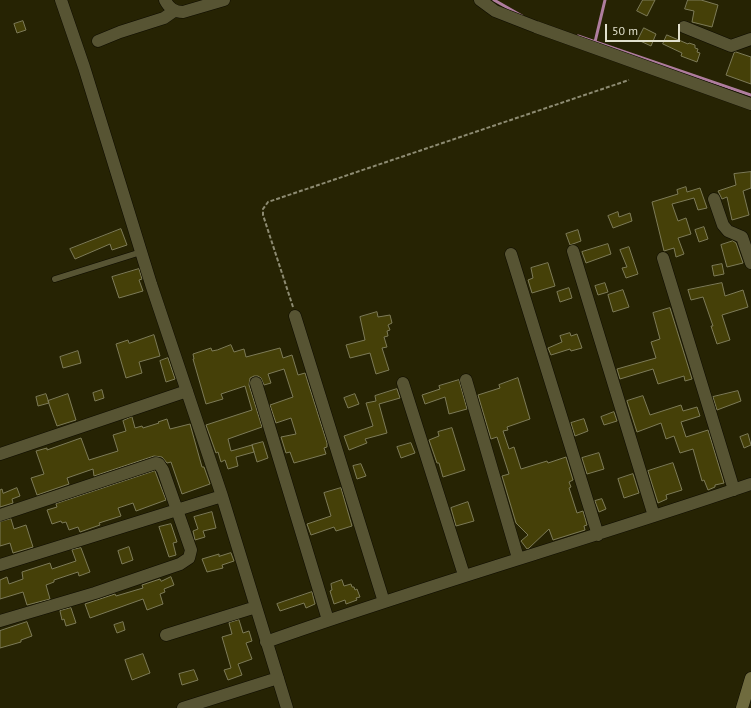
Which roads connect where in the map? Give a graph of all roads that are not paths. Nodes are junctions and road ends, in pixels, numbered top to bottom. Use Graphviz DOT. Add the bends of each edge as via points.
graph roads {
  1 [pos="61,0"];
  2 [pos="165,0"];
  3 [pos="224,0"];
  4 [pos="480,0"];
  5 [pos="174,11"];
  6 [pos="684,27"];
  7 [pos="751,39"];
  8 [pos="98,41"];
  9 [pos="751,104"];
  10 [pos="714,199"];
  11 [pos="573,251"];
  12 [pos="141,252"];
  13 [pos="511,254"];
  14 [pos="662,258"];
  15 [pos="751,263"];
  16 [pos="55,279"];
  17 [pos="295,316"];
  18 [pos="466,380"];
  19 [pos="256,383"];
  20 [pos="403,383"];
  21 [pos="187,391"];
  22 [pos="0,454"];
  23 [pos="751,484"];
  24 [pos="734,490"];
  25 [pos="222,496"];
  26 [pos="177,510"];
  27 [pos="0,515"];
  28 [pos="654,516"];
  29 [pos="598,535"];
  30 [pos="518,558"];
  31 [pos="0,565"];
  32 [pos="464,575"];
  33 [pos="384,602"];
  34 [pos="256,607"];
  35 [pos="328,620"];
  36 [pos="0,621"];
  37 [pos="166,635"];
  38 [pos="266,642"];
  39 [pos="278,678"];
  40 [pos="751,678"];
  41 [pos="183,708"];
  42 [pos="287,708"];
  43 [pos="742,708"];
  1 -- 12 [label="street"];
  2 -- 5 [label="street"];
  3 -- 5 [label="street" via="183,12"];
  4 -- 9 [label="street" via="495,11 536,27"];
  5 -- 8 [label="street" via="164,18"];
  6 -- 7 [label="street" via="726,46 735,46"];
  10 -- 15 [label="street" via="723,225 728,231 742,237"];
  11 -- 28 [label="street"];
  12 -- 16 [label="lane"];
  12 -- 21 [label="street"];
  13 -- 29 [label="street"];
  14 -- 24 [label="street"];
  17 -- 33 [label="street"];
  18 -- 30 [label="street"];
  19 -- 35 [label="street"];
  20 -- 32 [label="street"];
  21 -- 22 [label="street"];
  21 -- 25 [label="street"];
  23 -- 24 [label="street"];
  24 -- 28 [label="street"];
  25 -- 26 [label="street"];
  25 -- 34 [label="street"];
  26 -- 27 [label="street" via="163,470 156,463"];
  26 -- 31 [label="street"];
  26 -- 36 [label="street" via="191,550 190,555 180,564"];
  28 -- 29 [label="street"];
  29 -- 30 [label="street"];
  30 -- 32 [label="street"];
  32 -- 33 [label="street"];
  33 -- 35 [label="street"];
  34 -- 37 [label="street"];
  34 -- 38 [label="street"];
  35 -- 38 [label="street"];
  38 -- 39 [label="street"];
  39 -- 41 [label="street"];
  39 -- 42 [label="street"];
  40 -- 43 [label="main road"];
}
